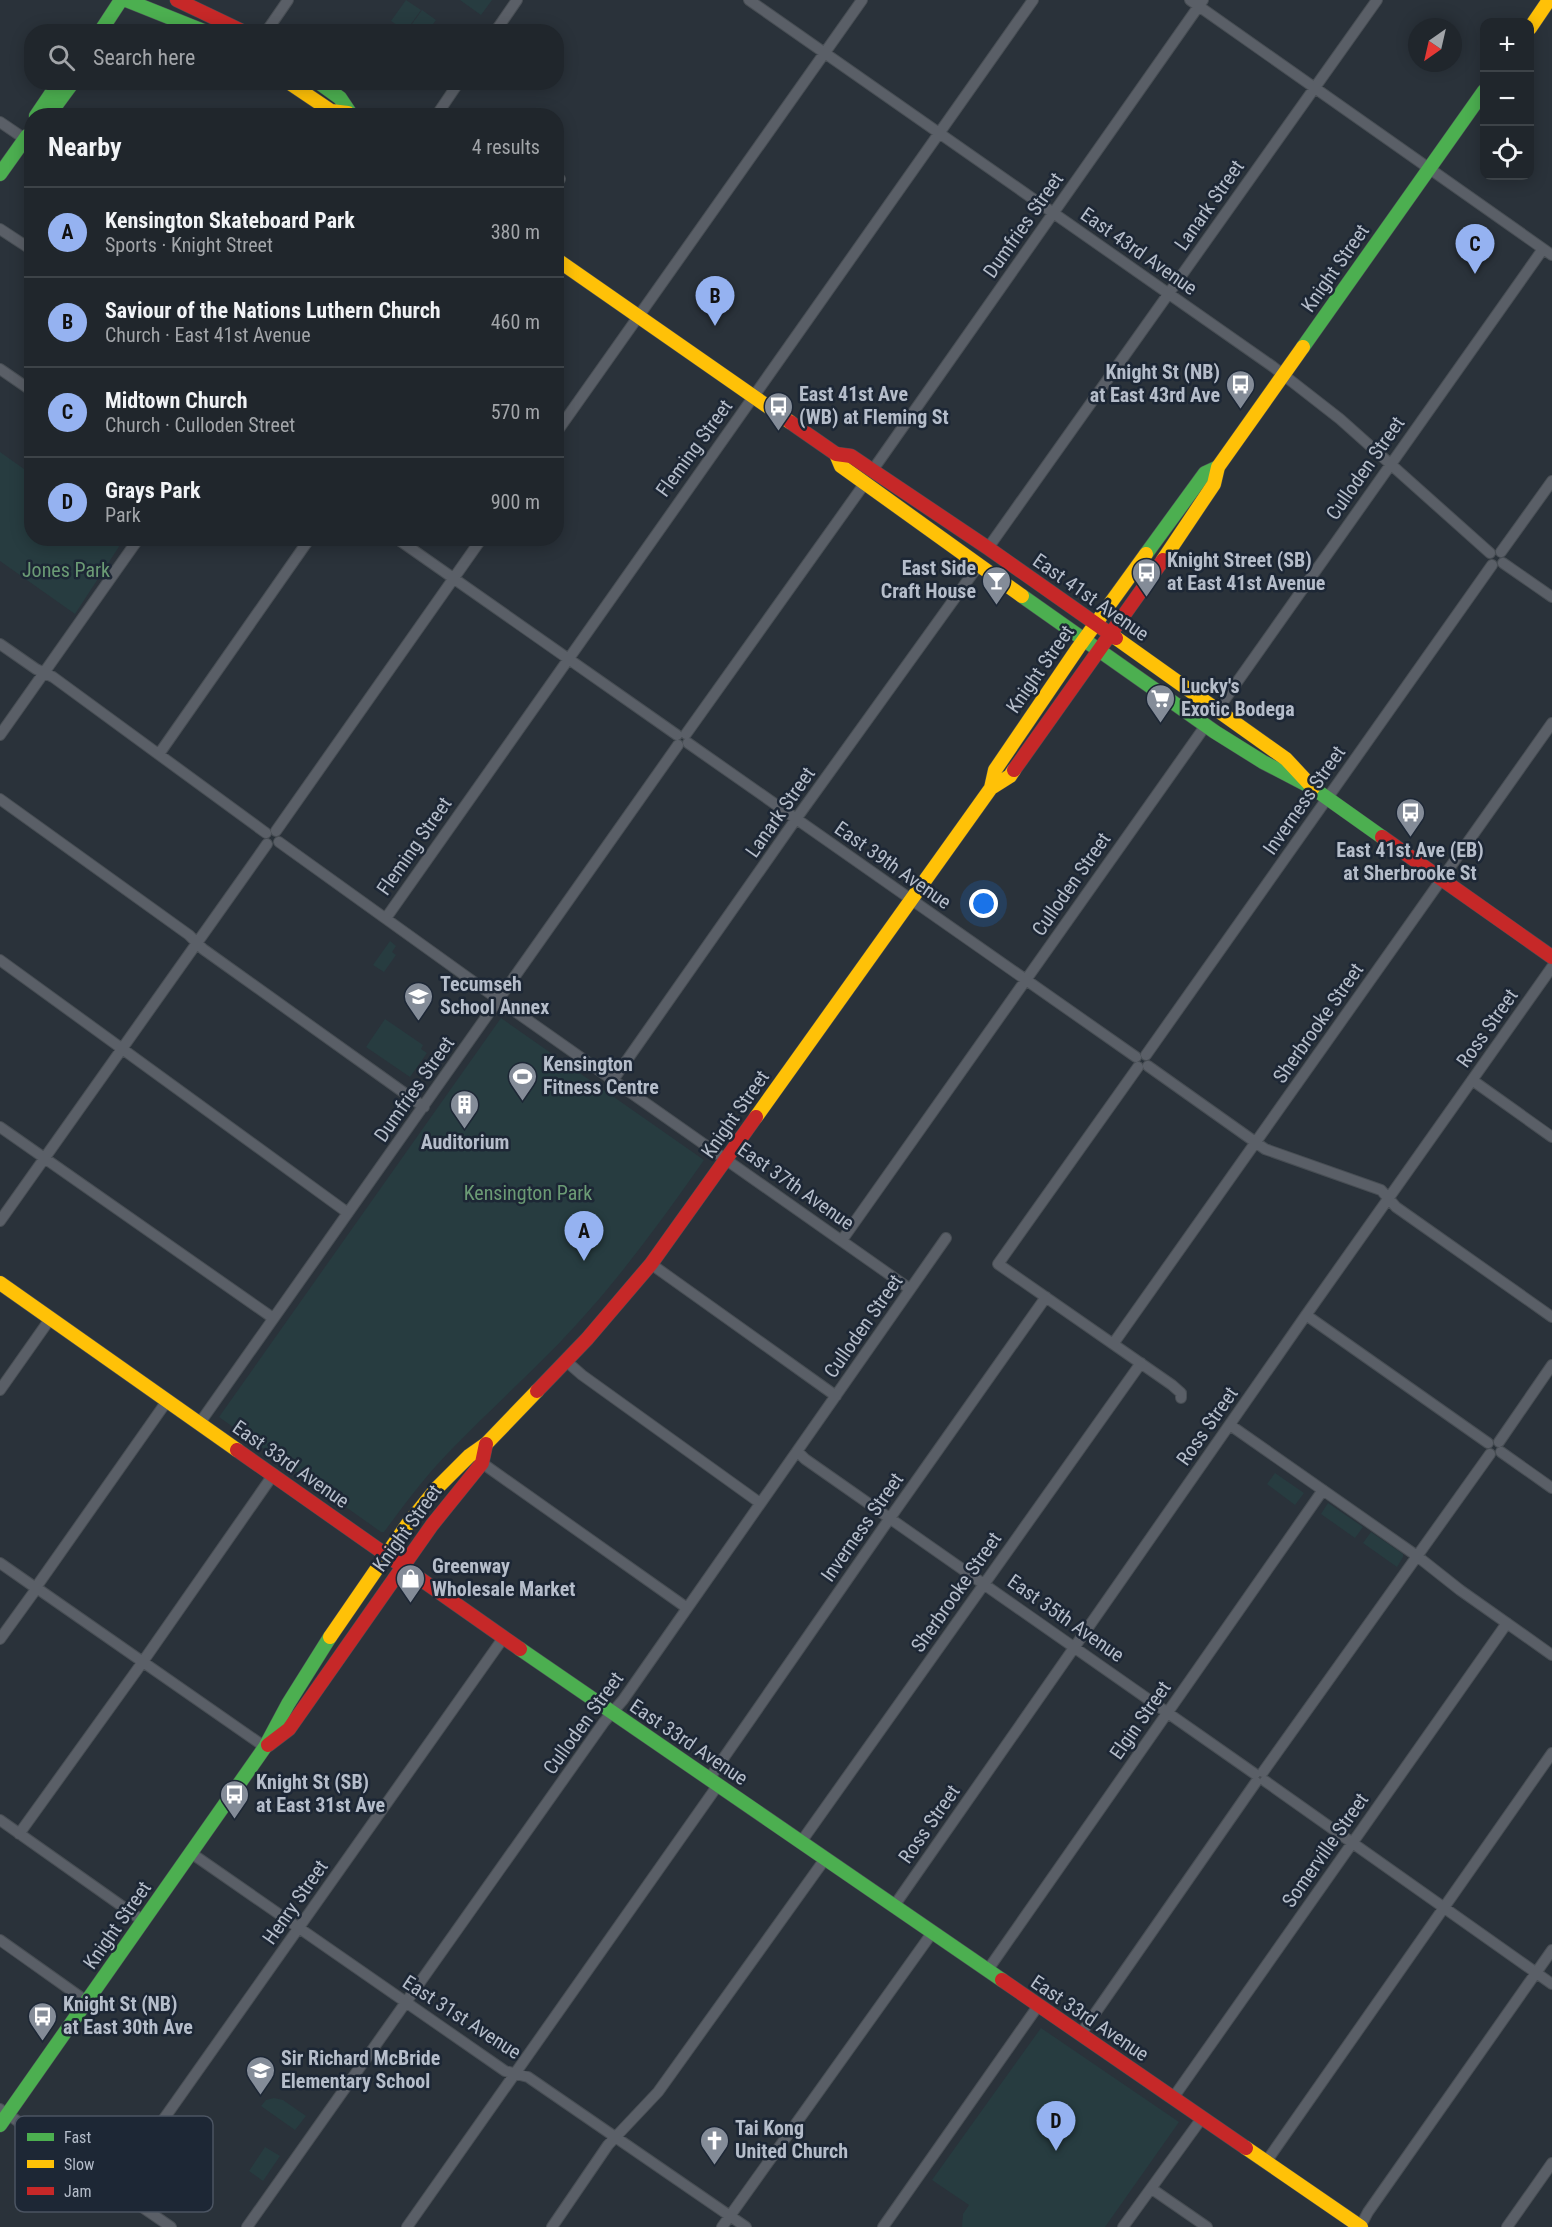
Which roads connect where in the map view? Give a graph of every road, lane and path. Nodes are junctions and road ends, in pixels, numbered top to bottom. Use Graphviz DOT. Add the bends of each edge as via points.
graph roads {
  1 [pos="121,0"];
  2 [pos="126,0"];
  3 [pos="177,0"];
  4 [pos="288,0"];
  5 [pos="517,0"];
  6 [pos="749,0"];
  7 [pos="862,0"];
  8 [pos="1033,0"];
  9 [pos="1377,0"];
  10 [pos="1549,0"];
  11 [pos="1197,2"];
  12 [pos="1534,22"];
  13 [pos="105,24"];
  14 [pos="186,24"];
  15 [pos="227,24"];
  16 [pos="272,24"];
  17 [pos="500,24"];
  18 [pos="825,53"];
  19 [pos="1314,88"];
  20 [pos="54,90"];
  21 [pos="67,90"];
  22 [pos="300,90"];
  23 [pos="329,90"];
  24 [pos="454,90"];
  25 [pos="1480,98"];
  26 [pos="41,108"];
  27 [pos="54,108"];
  28 [pos="327,108"];
  29 [pos="346,108"];
  30 [pos="441,108"];
  31 [pos="0,122"];
  32 [pos="939,132"];
  33 [pos="24,135"];
  34 [pos="24,142"];
  35 [pos="1429,169"];
  36 [pos="0,174"];
  37 [pos="1053,214"];
  38 [pos="0,229"];
  39 [pos="24,245"];
  40 [pos="1548,252"];
  41 [pos="564,264"];
  42 [pos="1169,293"];
  43 [pos="639,316"];
  44 [pos="0,369"];
  45 [pos="1284,374"];
  46 [pos="24,386"];
  47 [pos="753,396"];
  48 [pos="564,422"];
  49 [pos="1390,465"];
  50 [pos="1218,467"];
  51 [pos="869,477"];
  52 [pos="1552,481"];
  53 [pos="133,546"];
  54 [pos="304,546"];
  55 [pos="407,546"];
  56 [pos="476,546"];
  57 [pos="988,548"];
  58 [pos="1497,558"];
  59 [pos="978,566"];
  60 [pos="453,579"];
  61 [pos="1552,597"];
  62 [pos="1095,624"];
  63 [pos="1111,634"];
  64 [pos="1084,639"];
  65 [pos="0,644"];
  66 [pos="1099,650"];
  67 [pos="568,659"];
  68 [pos="44,673"];
  69 [pos="1218,709"];
  70 [pos="1552,723"];
  71 [pos="1206,725"];
  72 [pos="0,735"];
  73 [pos="682,740"];
  74 [pos="159,754"];
  75 [pos="992,788"];
  76 [pos="1313,788"];
  77 [pos="1327,798"];
  78 [pos="0,799"];
  79 [pos="796,819"];
  80 [pos="272,837"];
  81 [pos="1442,879"];
  82 [pos="912,900"];
  83 [pos="386,918"];
  84 [pos="196,942"];
  85 [pos="1552,957"];
  86 [pos="0,960"];
  87 [pos="1552,967"];
  88 [pos="1026,980"];
  89 [pos="499,1000"];
  90 [pos="122,1049"];
  91 [pos="1142,1061"];
  92 [pos="613,1080"];
  93 [pos="1472,1080"];
  94 [pos="424,1107"];
  95 [pos="0,1127"];
  96 [pos="1552,1137"];
  97 [pos="1256,1143"];
  98 [pos="44,1158"];
  99 [pos="726,1160"];
  100 [pos="1389,1199"];
  101 [pos="348,1213"];
  102 [pos="0,1221"];
  103 [pos="946,1238"];
  104 [pos="842,1240"];
  105 [pos="651,1264"];
  106 [pos="0,1283"];
  107 [pos="910,1289"];
  108 [pos="1046,1297"];
  109 [pos="1306,1315"];
  110 [pos="1552,1317"];
  111 [pos="273,1318"];
  112 [pos="50,1319"];
  113 [pos="1113,1344"];
  114 [pos="566,1361"];
  115 [pos="1141,1363"];
  116 [pos="1552,1365"];
  117 [pos="0,1390"];
  118 [pos="836,1396"];
  119 [pos="1181,1398"];
  120 [pos="167,1401"];
  121 [pos="199,1424"];
  122 [pos="1230,1425"];
  123 [pos="486,1444"];
  124 [pos="1495,1448"];
  125 [pos="797,1451"];
  126 [pos="482,1463"];
  127 [pos="273,1475"];
  128 [pos="1552,1488"];
  129 [pos="1323,1491"];
  130 [pos="760,1503"];
  131 [pos="890,1518"];
  132 [pos="387,1555"];
  133 [pos="1417,1556"];
  134 [pos="0,1563"];
  135 [pos="402,1566"];
  136 [pos="984,1583"];
  137 [pos="37,1588"];
  138 [pos="687,1608"];
  139 [pos="1507,1623"];
  140 [pos="504,1637"];
  141 [pos="0,1640"];
  142 [pos="1075,1647"];
  143 [pos="1552,1655"];
  144 [pos="142,1662"];
  145 [pos="1168,1712"];
  146 [pos="612,1713"];
  147 [pos="265,1747"];
  148 [pos="1552,1753"];
  149 [pos="1260,1777"];
  150 [pos="714,1782"];
  151 [pos="0,1820"];
  152 [pos="19,1834"];
  153 [pos="801,1842"];
  154 [pos="1352,1842"];
  155 [pos="191,1853"];
  156 [pos="825,1859"];
  157 [pos="894,1906"];
  158 [pos="1445,1907"];
  159 [pos="143,1922"];
  160 [pos="298,1928"];
  161 [pos="932,1933"];
  162 [pos="0,1940"];
  163 [pos="1552,1950"];
  164 [pos="987,1971"];
  165 [pos="1536,1973"];
  166 [pos="1552,1984"];
  167 [pos="86,2001"];
  168 [pos="405,2002"];
  169 [pos="1038,2006"];
  170 [pos="1080,2035"];
  171 [pos="515,2073"];
  172 [pos="1173,2098"];
  173 [pos="2,2116"];
  174 [pos="166,2116"];
  175 [pos="1202,2118"];
  176 [pos="15,2124"];
  177 [pos="614,2136"];
  178 [pos="1266,2162"];
  179 [pos="1552,2163"];
  180 [pos="1152,2189"];
  181 [pos="149,2212"];
  182 [pos="729,2216"];
  183 [pos="170,2227"];
  184 [pos="247,2227"];
  185 [pos="407,2227"];
  186 [pos="552,2227"];
  187 [pos="722,2227"];
  188 [pos="746,2227"];
  189 [pos="883,2227"];
  190 [pos="1123,2227"];
  191 [pos="1207,2227"];
  192 [pos="1360,2227"];
  193 [pos="1507,2227"];
  1 -- 13 [label="main road"];
  2 -- 14 [label="main road"];
  3 -- 15 [label="main road"];
  4 -- 16 [label="street"];
  5 -- 17 [label="street"];
  6 -- 18 [label="street, East 43rd Avenue"];
  7 -- 18 [label="street"];
  8 -- 32 [label="street, Fleming Street"];
  9 -- 19 [label="street, Lanark Street"];
  10 -- 12 [label="main road"];
  11 -- 19 [label="street"];
  11 -- 37 [label="street, Dumfries Street"];
  18 -- 32 [label="street, East 43rd Avenue"];
  18 -- 43 [label="street"];
  19 -- 35 [label="street"];
  19 -- 42 [label="street, Lanark Street"];
  20 -- 26 [label="main road"];
  21 -- 27 [label="main road"];
  22 -- 28 [label="main road"];
  23 -- 29 [label="main road"];
  24 -- 30 [label="street"];
  25 -- 35 [label="main road, Knight Street"];
  31 -- 33 [label="street"];
  32 -- 37 [label="street, East 43rd Avenue"];
  32 -- 47 [label="street, Fleming Street"];
  34 -- 36 [label="main road"];
  35 -- 40 [label="street"];
  35 -- 45 [label="main road, Knight Street"];
  37 -- 42 [label="street, East 43rd Avenue"];
  37 -- 51 [label="street, Dumfries Street"];
  38 -- 39 [label="street"];
  40 -- 49 [label="street, Culloden Street"];
  41 -- 43 [label="main road, East 41st Avenue"];
  42 -- 45 [label="street, East 43rd Avenue"];
  42 -- 57 [label="street, Lanark Street"];
  43 -- 47 [label="main road, East 41st Avenue"];
  43 -- 48 [label="street"];
  44 -- 46 [label="street"];
  45 -- 49 [label="street, East 43rd Avenue"];
  45 -- 50 [label="main road, Knight Street"];
  47 -- 51 [label="main road, East 41st Avenue" via="836,454 851,456"];
  47 -- 67 [label="street, Fleming Street"];
  49 -- 58 [label="street, East 43rd Avenue"];
  49 -- 69 [label="street, Culloden Street"];
  50 -- 62 [label="main road, Knight Street" via="1205,473"];
  50 -- 63 [label="main road, Knight Street" via="1214,484"];
  51 -- 57 [label="main road, East 41st Avenue"];
  51 -- 59 [label="main road, East 41st Avenue"];
  51 -- 73 [label="street, Dumfries Street"];
  52 -- 58 [label="street, Inverness Street"];
  53 -- 68 [label="street"];
  54 -- 74 [label="street"];
  55 -- 60 [label="street, East 39th Avenue"];
  56 -- 60 [label="street"];
  57 -- 62 [label="main road, East 41st Avenue"];
  58 -- 61 [label="street, East 43rd Avenue"];
  58 -- 77 [label="street, Inverness Street"];
  59 -- 64 [label="main road, East 41st Avenue"];
  59 -- 79 [label="street, Lanark Street"];
  60 -- 67 [label="street, East 39th Avenue"];
  60 -- 80 [label="street"];
  62 -- 63 [label="main road, East 41st Avenue"];
  62 -- 64 [label="main road, Knight Street"];
  63 -- 66 [label="main road, Knight Street"];
  63 -- 69 [label="main road, East 41st Avenue"];
  64 -- 66 [label="main road, East 41st Avenue"];
  64 -- 75 [label="main road, Knight Street" via="995,770"];
  65 -- 68 [label="street, East 37th Avenue"];
  66 -- 71 [label="main road, East 41st Avenue"];
  66 -- 75 [label="main road, Knight Street" via="1010,776"];
  67 -- 73 [label="street, East 39th Avenue"];
  67 -- 83 [label="street, Fleming Street"];
  68 -- 72 [label="street"];
  68 -- 74 [label="street, East 37th Avenue"];
  69 -- 76 [label="main road, East 41st Avenue" via="1286,759"];
  70 -- 81 [label="street, Sherbrooke Street"];
  71 -- 76 [label="main road, East 41st Avenue" via="1277,772"];
  71 -- 88 [label="street, Culloden Street"];
  73 -- 79 [label="street, East 39th Avenue"];
  73 -- 89 [label="street, Dumfries Street"];
  74 -- 80 [label="street, East 37th Avenue"];
  75 -- 82 [label="main road, Knight Street"];
  76 -- 77 [label="main road, East 41st Avenue"];
  77 -- 81 [label="main road, East 41st Avenue"];
  77 -- 91 [label="street, Inverness Street"];
  78 -- 84 [label="street"];
  79 -- 82 [label="street, East 39th Avenue"];
  79 -- 92 [label="street, Lanark Street"];
  80 -- 83 [label="street, East 37th Avenue"];
  80 -- 84 [label="street"];
  81 -- 85 [label="main road, East 41st Avenue"];
  81 -- 97 [label="street, Sherbrooke Street"];
  82 -- 88 [label="street, East 39th Avenue"];
  82 -- 99 [label="main road, Knight Street"];
  83 -- 89 [label="street, East 37th Avenue"];
  84 -- 90 [label="street"];
  84 -- 94 [label="street"];
  86 -- 90 [label="street"];
  87 -- 93 [label="street, Ross Street"];
  88 -- 91 [label="street, East 39th Avenue"];
  88 -- 104 [label="street, Culloden Street"];
  89 -- 92 [label="street, East 37th Avenue"];
  89 -- 94 [label="street, Dumfries Street"];
  90 -- 98 [label="street"];
  90 -- 101 [label="street"];
  91 -- 97 [label="street, East 39th Avenue"];
  91 -- 108 [label="street, Inverness Street" via="998,1264"];
  92 -- 99 [label="street, East 37th Avenue"];
  93 -- 96 [label="street"];
  93 -- 100 [label="street, Ross Street"];
  94 -- 101 [label="street, Dumfries Street"];
  95 -- 98 [label="street"];
  97 -- 100 [label="street, East 39th Avenue" via="1381,1190"];
  97 -- 113 [label="street, Sherbrooke Street"];
  98 -- 102 [label="street"];
  98 -- 111 [label="street"];
  99 -- 104 [label="street, East 37th Avenue"];
  99 -- 105 [label="main road, Knight Street"];
  100 -- 109 [label="street, Ross Street"];
  100 -- 110 [label="street, East 39th Avenue"];
  101 -- 111 [label="street, Dumfries Street"];
  103 -- 107 [label="street, Culloden Street"];
  104 -- 107 [label="street, East 37th Avenue"];
  105 -- 114 [label="main road, Knight Street"];
  105 -- 118 [label="street"];
  106 -- 112 [label="main road, East 33rd Avenue"];
  107 -- 118 [label="street, Culloden Street"];
  108 -- 113 [label="street"];
  108 -- 131 [label="street, Inverness Street"];
  109 -- 122 [label="street, Ross Street"];
  109 -- 124 [label="street"];
  111 -- 121 [label="street, Dumfries Street"];
  112 -- 117 [label="street"];
  112 -- 120 [label="main road, East 33rd Avenue"];
  113 -- 115 [label="street"];
  114 -- 123 [label="main road, Knight Street"];
  114 -- 130 [label="street"];
  115 -- 119 [label="street" via="1172,1385"];
  115 -- 136 [label="street, Sherbrooke Street"];
  116 -- 124 [label="street"];
  118 -- 125 [label="street, Culloden Street"];
  120 -- 121 [label="main road, East 33rd Avenue"];
  120 -- 137 [label="street"];
  121 -- 127 [label="main road, East 33rd Avenue"];
  122 -- 129 [label="street"];
  122 -- 142 [label="street, Ross Street"];
  123 -- 126 [label="main road, Knight Street"];
  123 -- 132 [label="main road, Knight Street" via="471,1453 438,1487"];
  124 -- 128 [label="street"];
  124 -- 133 [label="street"];
  125 -- 130 [label="street, Culloden Street"];
  125 -- 131 [label="street, East 35th Avenue"];
  126 -- 135 [label="main road, Knight Street"];
  126 -- 138 [label="street"];
  127 -- 132 [label="main road, East 33rd Avenue"];
  127 -- 144 [label="street"];
  129 -- 133 [label="street"];
  129 -- 145 [label="street, Elgin Street"];
  130 -- 138 [label="street, Culloden Street"];
  131 -- 136 [label="street, East 35th Avenue"];
  131 -- 150 [label="street, Inverness Street"];
  132 -- 135 [label="main road, East 33rd Avenue"];
  132 -- 147 [label="main road, Knight Street"];
  133 -- 139 [label="street"];
  133 -- 149 [label="street"];
  134 -- 137 [label="street"];
  135 -- 140 [label="main road, East 33rd Avenue"];
  135 -- 147 [label="main road, Knight Street" via="289,1729"];
  136 -- 142 [label="street, East 35th Avenue"];
  136 -- 153 [label="street, Sherbrooke Street"];
  137 -- 141 [label="street"];
  137 -- 144 [label="street"];
  138 -- 146 [label="street, Culloden Street"];
  139 -- 143 [label="street"];
  139 -- 154 [label="street, Somerville Street"];
  140 -- 146 [label="main road, East 33rd Avenue"];
  140 -- 160 [label="street, Henry Street"];
  142 -- 145 [label="street, East 35th Avenue"];
  142 -- 157 [label="street, Ross Street"];
  144 -- 147 [label="street"];
  144 -- 152 [label="street"];
  145 -- 149 [label="street, East 35th Avenue"];
  145 -- 164 [label="street, Elgin Street"];
  146 -- 150 [label="main road, East 33rd Avenue"];
  146 -- 168 [label="street, Culloden Street"];
  147 -- 155 [label="main road, Knight Street"];
  148 -- 158 [label="street"];
  149 -- 154 [label="street, East 35th Avenue"];
  149 -- 170 [label="street"];
  150 -- 153 [label="main road, East 33rd Avenue"];
  150 -- 171 [label="street, Inverness Street"];
  151 -- 152 [label="street"];
  152 -- 159 [label="street"];
  153 -- 156 [label="main road, East 33rd Avenue"];
  154 -- 158 [label="street, East 35th Avenue"];
  154 -- 172 [label="street, Somerville Street"];
  155 -- 159 [label="main road, Knight Street"];
  155 -- 160 [label="street, East 31st Avenue"];
  156 -- 157 [label="main road, East 33rd Avenue"];
  156 -- 177 [label="street" via="658,2092"];
  157 -- 161 [label="main road, East 33rd Avenue"];
  158 -- 165 [label="street, East 35th Avenue"];
  158 -- 178 [label="street"];
  159 -- 167 [label="main road, Knight Street"];
  160 -- 168 [label="street, East 31st Avenue"];
  160 -- 174 [label="street, Henry Street"];
  161 -- 164 [label="main road, East 33rd Avenue"];
  161 -- 182 [label="street"];
  162 -- 167 [label="street"];
  163 -- 165 [label="street"];
  164 -- 169 [label="main road, East 33rd Avenue"];
  165 -- 166 [label="street, East 35th Avenue"];
  165 -- 192 [label="street"];
  167 -- 173 [label="main road, Knight Street"];
  168 -- 171 [label="street, East 31st Avenue" via="505,2071"];
  168 -- 184 [label="street, Culloden Street"];
  169 -- 170 [label="main road, East 33rd Avenue"];
  169 -- 189 [label="street"];
  170 -- 172 [label="main road, East 33rd Avenue"];
  171 -- 177 [label="street, East 31st Avenue" via="528,2077"];
  171 -- 185 [label="street, Inverness Street"];
  172 -- 175 [label="main road, East 33rd Avenue"];
  173 -- 176 [label="street"];
  175 -- 178 [label="main road, East 33rd Avenue"];
  175 -- 180 [label="street"];
  177 -- 182 [label="street, East 31st Avenue"];
  177 -- 186 [label="street"];
  178 -- 192 [label="main road, East 33rd Avenue"];
  179 -- 193 [label="street"];
  180 -- 190 [label="street"];
  180 -- 191 [label="street"];
  181 -- 183 [label="street"];
  182 -- 187 [label="street"];
  182 -- 188 [label="street, East 31st Avenue"];
}
